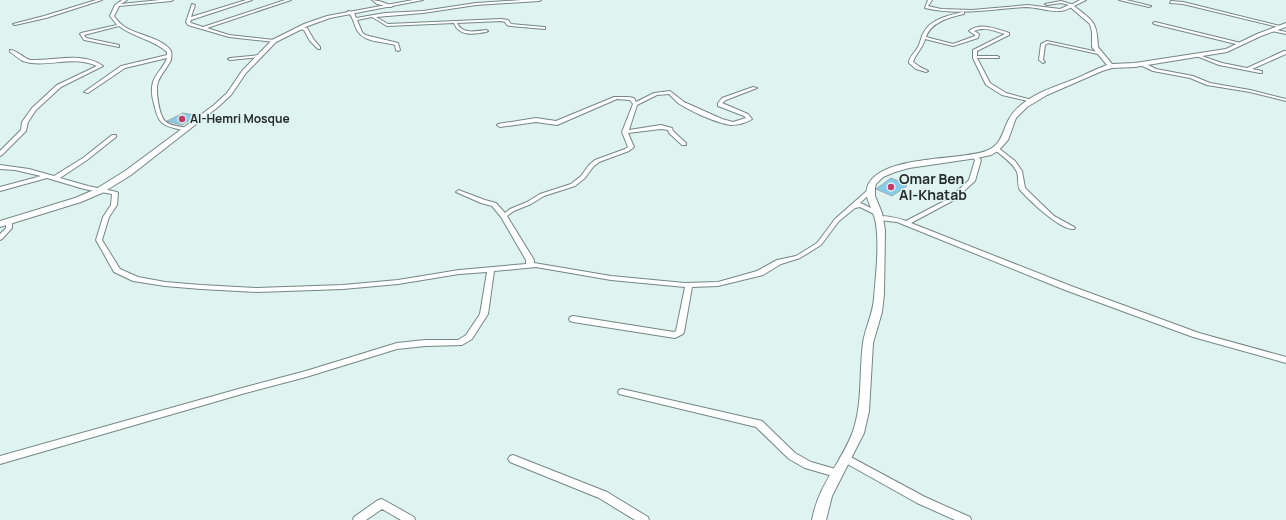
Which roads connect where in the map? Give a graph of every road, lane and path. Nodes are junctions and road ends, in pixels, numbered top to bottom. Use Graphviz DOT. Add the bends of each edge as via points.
graph roads {
  1 [pos="100,0"];
  2 [pos="125,0"];
  3 [pos="143,0"];
  4 [pos="170,0"];
  5 [pos="250,0"];
  6 [pos="289,0"];
  7 [pos="374,0"];
  8 [pos="421,0"];
  9 [pos="539,0"];
  10 [pos="930,0"];
  11 [pos="1043,0"];
  12 [pos="1084,0"];
  13 [pos="1121,0"];
  14 [pos="1171,2"];
  15 [pos="136,3"];
  16 [pos="1056,3"];
  17 [pos="1047,4"];
  18 [pos="118,5"];
  19 [pos="193,5"];
  20 [pos="391,6"];
  21 [pos="1072,6"];
  22 [pos="1149,6"];
  23 [pos="1037,7"];
  24 [pos="1025,10"];
  25 [pos="972,11"];
  26 [pos="349,12"];
  27 [pos="372,16"];
  28 [pos="355,19"];
  29 [pos="189,20"];
  30 [pos="454,22"];
  31 [pos="1155,23"];
  32 [pos="15,24"];
  33 [pos="120,25"];
  34 [pos="1284,26"];
  35 [pos="204,28"];
  36 [pos="301,28"];
  37 [pos="544,28"];
  38 [pos="1273,30"];
  39 [pos="486,31"];
  40 [pos="1286,34"];
  41 [pos="924,38"];
  42 [pos="274,41"];
  43 [pos="1240,44"];
  44 [pos="118,46"];
  45 [pos="320,48"];
  46 [pos="398,50"];
  47 [pos="12,51"];
  48 [pos="1098,52"];
  49 [pos="1286,52"];
  50 [pos="1196,55"];
  51 [pos="170,56"];
  52 [pos="260,56"];
  53 [pos="975,56"];
  54 [pos="997,57"];
  55 [pos="230,59"];
  56 [pos="1043,62"];
  57 [pos="1142,64"];
  58 [pos="1111,66"];
  59 [pos="1250,69"];
  60 [pos="926,71"];
  61 [pos="1260,72"];
  62 [pos="755,88"];
  63 [pos="86,92"];
  64 [pos="1286,100"];
  65 [pos="1030,101"];
  66 [pos="635,104"];
  67 [pos="500,125"];
  68 [pos="184,129"];
  69 [pos="625,132"];
  70 [pos="114,136"];
  71 [pos="684,144"];
  72 [pos="996,149"];
  73 [pos="0,154"];
  74 [pos="975,156"];
  75 [pos="0,167"];
  76 [pos="47,176"];
  77 [pos="55,178"];
  78 [pos="0,190"];
  79 [pos="871,190"];
  80 [pos="99,191"];
  81 [pos="459,192"];
  82 [pos="853,206"];
  83 [pos="504,216"];
  84 [pos="879,216"];
  85 [pos="9,221"];
  86 [pos="906,223"];
  87 [pos="0,224"];
  88 [pos="1072,228"];
  89 [pos="0,238"];
  90 [pos="530,266"];
  91 [pos="491,270"];
  92 [pos="689,285"];
  93 [pos="573,319"];
  94 [pos="1286,360"];
  95 [pos="622,392"];
  96 [pos="845,458"];
  97 [pos="513,459"];
  98 [pos="0,460"];
  99 [pos="836,473"];
  100 [pos="358,520"];
  101 [pos="410,520"];
  102 [pos="644,520"];
  103 [pos="820,520"];
  104 [pos="966,520"];
  1 -- 32 [label="street"];
  2 -- 18 [label="street"];
  3 -- 15 [label="street"];
  4 -- 15 [label="street"];
  5 -- 29 [label="street"];
  6 -- 35 [label="street"];
  7 -- 20 [label="street"];
  8 -- 20 [label="street"];
  9 -- 27 [label="street" via="476,4"];
  10 -- 25 [label="street" via="927,8"];
  11 -- 16 [label="street"];
  12 -- 21 [label="street"];
  13 -- 22 [label="street"];
  14 -- 34 [label="street"];
  15 -- 18 [label="street"];
  16 -- 17 [label="street"];
  16 -- 21 [label="street" via="1062,2"];
  18 -- 33 [label="street" via="112,16"];
  19 -- 29 [label="street"];
  20 -- 26 [label="street"];
  21 -- 23 [label="street" via="1060,10"];
  21 -- 48 [label="street" via="1092,23 1095,32 1094,43"];
  23 -- 24 [label="street"];
  23 -- 25 [label="street"];
  25 -- 41 [label="street" via="940,21 928,28"];
  26 -- 28 [label="street"];
  26 -- 36 [label="street"];
  27 -- 28 [label="street"];
  27 -- 30 [label="street" via="387,25"];
  28 -- 46 [label="street" via="364,38 390,41 397,44"];
  29 -- 35 [label="street" via="189,24"];
  30 -- 37 [label="street" via="505,20 510,26"];
  30 -- 39 [label="street" via="458,30 463,32"];
  31 -- 43 [label="street"];
  33 -- 44 [label="street" via="82,34 85,39"];
  33 -- 51 [label="street" via="125,30 157,42 165,47"];
  34 -- 38 [label="street"];
  35 -- 42 [label="street" via="229,36"];
  36 -- 42 [label="street"];
  36 -- 45 [label="street" via="306,28 312,41"];
  38 -- 40 [label="street"];
  38 -- 43 [label="street"];
  41 -- 53 [label="street" via="953,45 977,37 978,34 971,31 976,27 1008,34 975,50"];
  41 -- 60 [label="street" via="911,62"];
  42 -- 52 [label="street"];
  43 -- 50 [label="street" via="1227,50"];
  47 -- 73 [label="street" via="20,58 30,61 86,60 101,66 59,86 34,109 25,122 24,130"];
  48 -- 56 [label="street" via="1047,42 1043,44"];
  48 -- 58 [label="street"];
  49 -- 59 [label="street"];
  50 -- 57 [label="street"];
  50 -- 59 [label="street" via="1226,65"];
  51 -- 63 [label="street" via="123,67"];
  51 -- 68 [label="street" via="155,84 154,93 159,117 163,123"];
  52 -- 55 [label="street"];
  52 -- 68 [label="street" via="244,72 229,94"];
  53 -- 54 [label="street"];
  53 -- 65 [label="street" via="988,84 994,89"];
  57 -- 58 [label="street"];
  57 -- 64 [label="street" via="1155,70 1191,77 1209,84"];
  58 -- 65 [label="street"];
  59 -- 61 [label="street"];
  62 -- 66 [label="street" via="724,99 720,103 749,118 730,123 689,107 678,101 670,92 656,94"];
  65 -- 72 [label="street" via="1017,112 1006,140"];
  66 -- 67 [label="street" via="632,99 622,97 557,123 536,120"];
  66 -- 69 [label="street"];
  68 -- 80 [label="street" via="146,160"];
  69 -- 71 [label="street" via="660,127 670,129"];
  69 -- 83 [label="street" via="631,147 627,150 598,161 573,185 542,195"];
  70 -- 77 [label="street"];
  72 -- 74 [label="street"];
  72 -- 88 [label="street" via="1013,162 1020,172 1022,188 1052,217"];
  74 -- 79 [label="street" via="930,161 894,170 873,182"];
  74 -- 86 [label="street" via="978,160 972,181 952,199"];
  75 -- 76 [label="street"];
  76 -- 77 [label="street"];
  76 -- 78 [label="street"];
  77 -- 80 [label="street"];
  79 -- 82 [label="street"];
  79 -- 84 [label="street" via="871,200"];
  80 -- 85 [label="street"];
  80 -- 91 [label="street" via="115,193 114,205 106,217 98,240 117,270 136,278 165,284 257,290 343,287"];
  81 -- 83 [label="street" via="494,204"];
  82 -- 84 [label="street" via="861,205"];
  82 -- 92 [label="street" via="837,220 819,244 798,257 739,279 718,284"];
  83 -- 90 [label="street" via="530,260"];
  84 -- 86 [label="street"];
  84 -- 96 [label="street" via="878,309 868,342 864,404 858,432"];
  85 -- 87 [label="street"];
  85 -- 89 [label="street" via="8,228"];
  86 -- 94 [label="street" via="1068,288 1196,335"];
  90 -- 91 [label="street"];
  90 -- 92 [label="street" via="611,278"];
  91 -- 98 [label="street" via="484,314 469,337 459,343 397,346"];
  92 -- 93 [label="street" via="680,332 675,335"];
  95 -- 99 [label="street" via="759,424 792,456 808,465"];
  96 -- 99 [label="street"];
  96 -- 104 [label="street" via="921,500"];
  97 -- 102 [label="street" via="603,495"];
  99 -- 103 [label="street" via="830,482"];
  100 -- 101 [label="street" via="382,503"];
}
